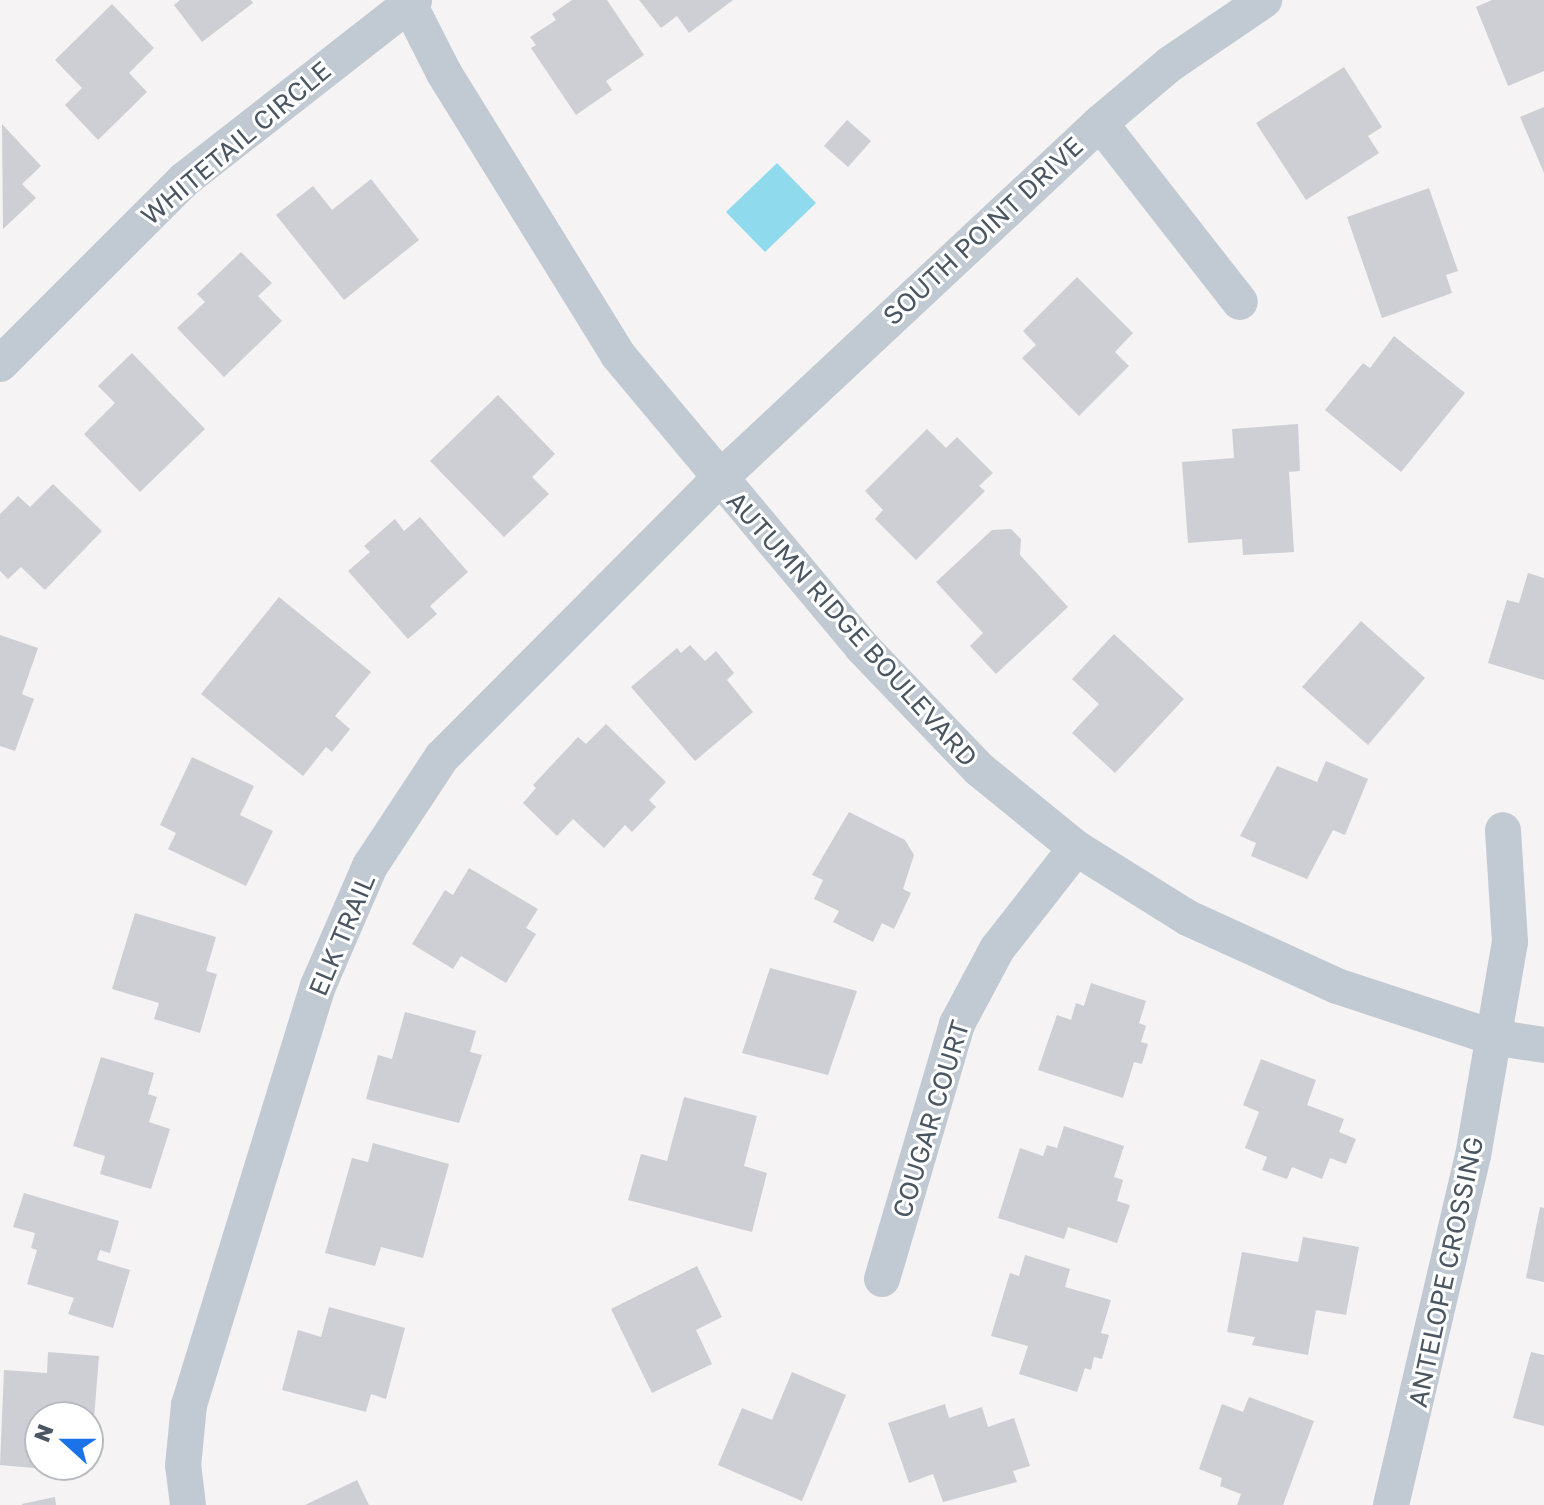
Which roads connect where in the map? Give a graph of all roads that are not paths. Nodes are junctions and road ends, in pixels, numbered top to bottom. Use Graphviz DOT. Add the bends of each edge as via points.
graph roads {
  1 [pos="1264,0"];
  2 [pos="410,1"];
  3 [pos="1100,123"];
  4 [pos="1240,302"];
  5 [pos="0,364"];
  6 [pos="718,480"];
  7 [pos="1503,830"];
  8 [pos="1076,848"];
  9 [pos="1492,1037"];
  10 [pos="1544,1045"];
  11 [pos="882,1279"];
  12 [pos="1396,1504"];
  13 [pos="188,1505"];
  1 -- 3 [label="street, SOUTH POINT DRIVE" via="1170,64"];
  2 -- 5 [label="street, WHITETAIL CIRCLE" via="184,180"];
  2 -- 6 [label="street, AUTUMN RIDGE BOULEVARD" via="444,73 618,355"];
  3 -- 4 [label="street"];
  3 -- 6 [label="street, SOUTH POINT DRIVE"];
  6 -- 8 [label="street, AUTUMN RIDGE BOULEVARD" via="862,647 979,769"];
  6 -- 13 [label="street, ELK TRAIL" via="442,757 370,866 318,986 189,1405 183,1466"];
  7 -- 9 [label="street, ANTELOPE CROSSING" via="1510,942"];
  8 -- 9 [label="street, AUTUMN RIDGE BOULEVARD" via="1188,918 1262,954 1337,986"];
  8 -- 11 [label="street, COUGAR COURT" via="997,949 957,1024"];
  9 -- 10 [label="street, AUTUMN RIDGE BOULEVARD"];
  9 -- 12 [label="street, ANTELOPE CROSSING" via="1473,1156"];
}
